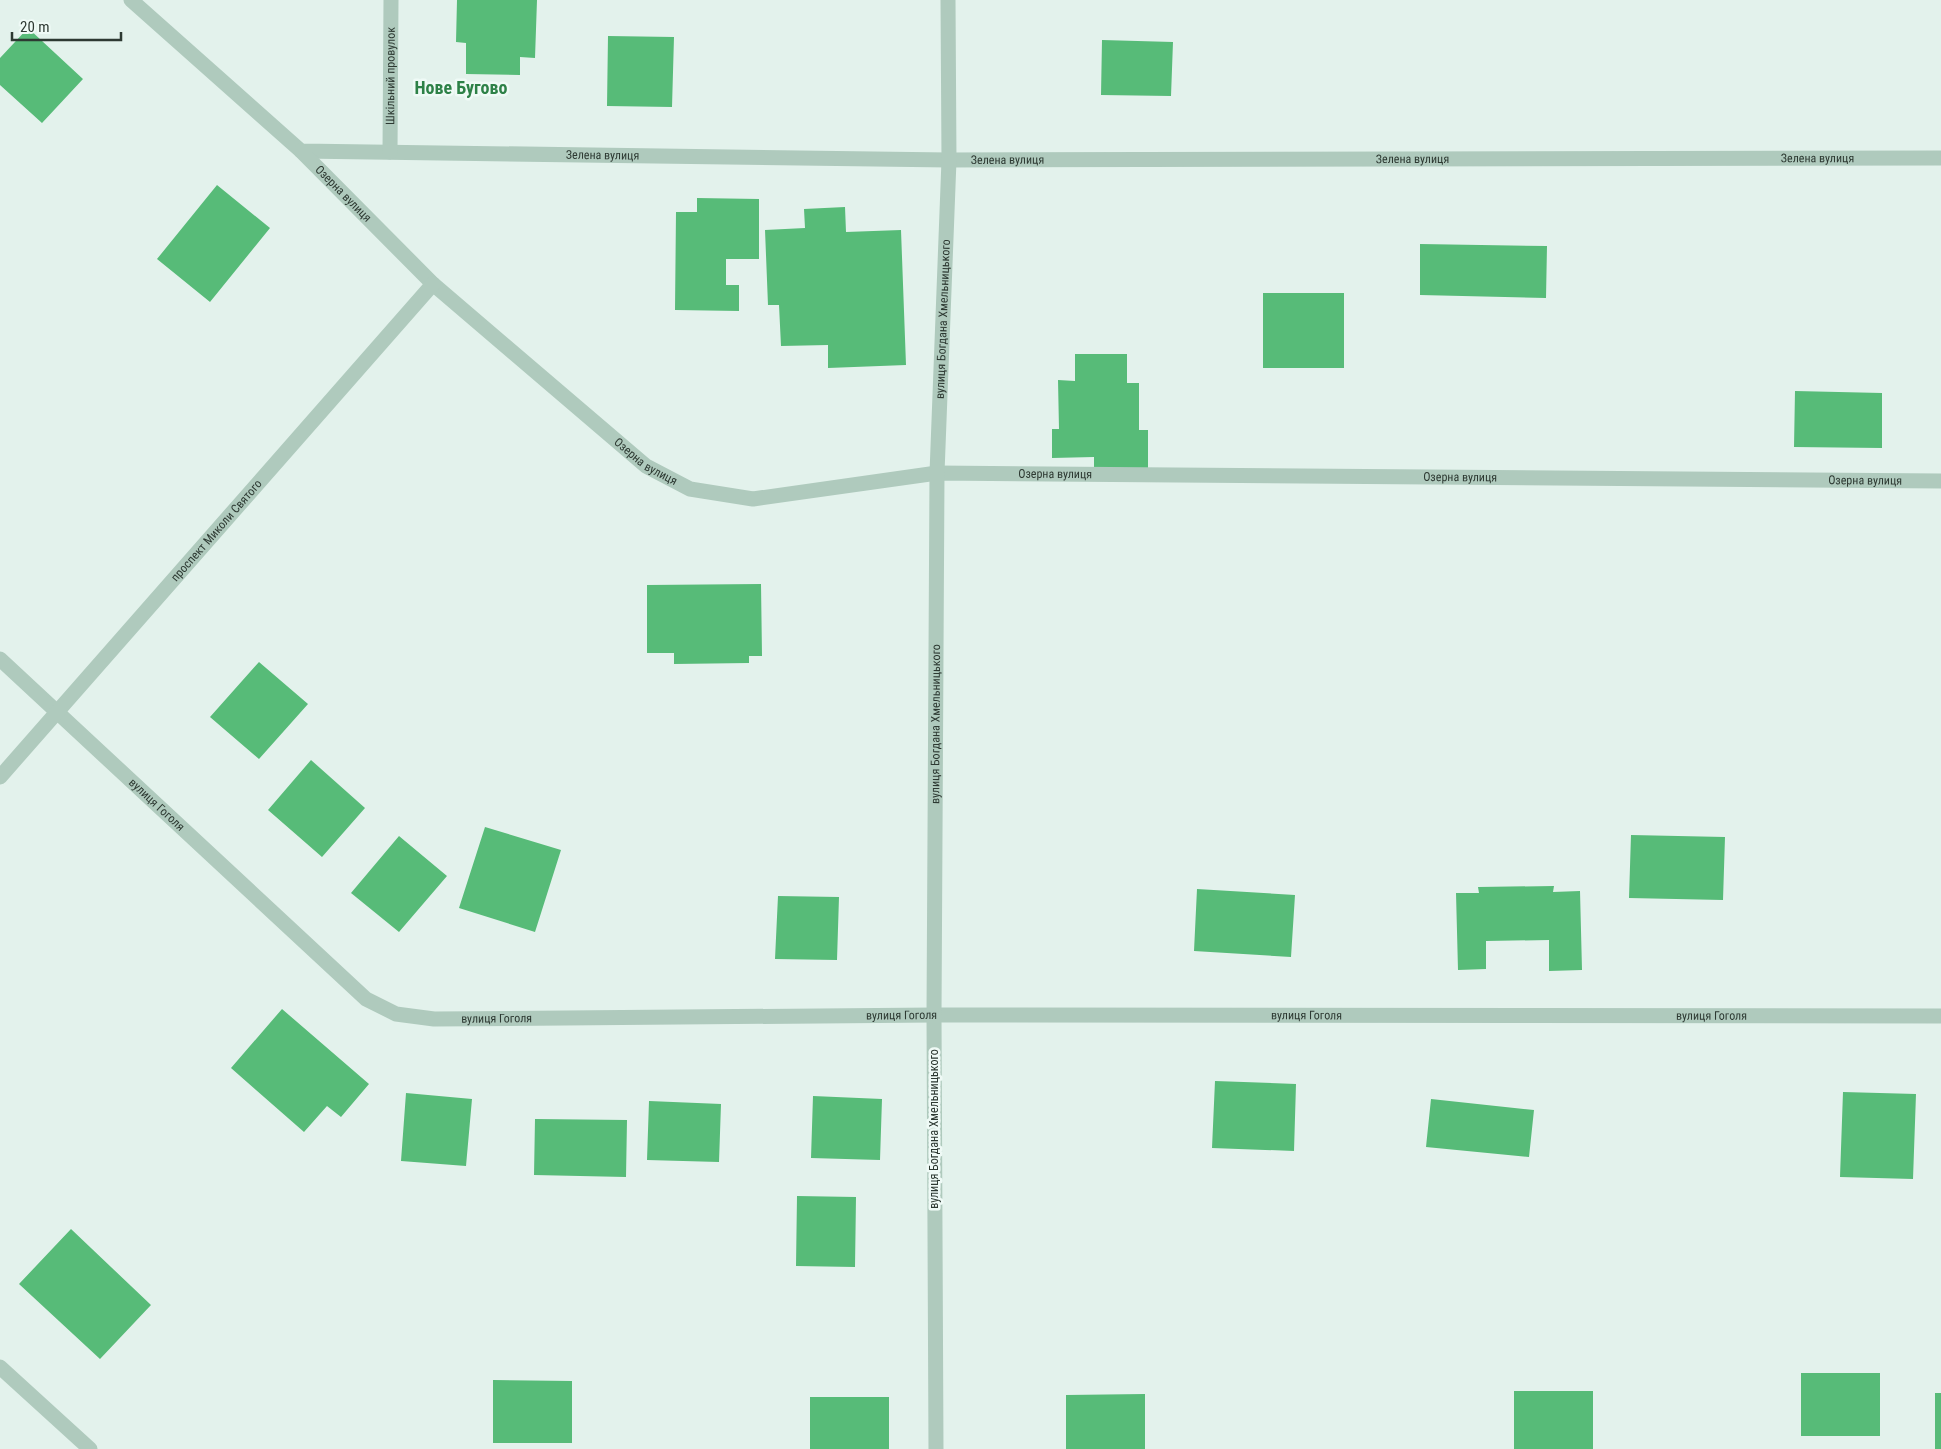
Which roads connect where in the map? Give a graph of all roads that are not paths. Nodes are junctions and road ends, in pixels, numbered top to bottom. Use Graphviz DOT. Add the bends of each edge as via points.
graph roads {
  1 [pos="131,0"];
  2 [pos="391,0"];
  3 [pos="948,0"];
  4 [pos="301,151"];
  5 [pos="390,152"];
  6 [pos="1941,158"];
  7 [pos="950,160"];
  8 [pos="433,284"];
  9 [pos="937,473"];
  10 [pos="1941,481"];
  11 [pos="0,659"];
  12 [pos="58,712"];
  13 [pos="0,777"];
  14 [pos="934,1015"];
  15 [pos="1941,1016"];
  16 [pos="0,1367"];
  17 [pos="90,1449"];
  18 [pos="936,1449"];
  1 -- 4 [label="street"];
  2 -- 5 [label="street, Шкільний провулок"];
  3 -- 7 [label="street, вулиця Богдана Хмельницького"];
  4 -- 5 [label="street, Зелена вулиця"];
  4 -- 8 [label="street, Озерна вулиця"];
  5 -- 7 [label="street, Зелена вулиця"];
  6 -- 7 [label="street, Зелена вулиця"];
  7 -- 9 [label="street, вулиця Богдана Хмельницького"];
  8 -- 9 [label="street, Озерна вулиця" via="646,466 690,489 753,499"];
  8 -- 12 [label="street, проспект Миколи Святого"];
  9 -- 10 [label="street, Озерна вулиця"];
  9 -- 14 [label="street, вулиця Богдана Хмельницького"];
  11 -- 12 [label="street, вулиця Гоголя"];
  12 -- 13 [label="street, проспект Миколи Святого"];
  12 -- 14 [label="street, вулиця Гоголя" via="366,999 396,1014 434,1019"];
  14 -- 15 [label="street, вулиця Гоголя"];
  14 -- 18 [label="street, вулиця Богдана Хмельницького"];
  16 -- 17 [label="street"];
}
